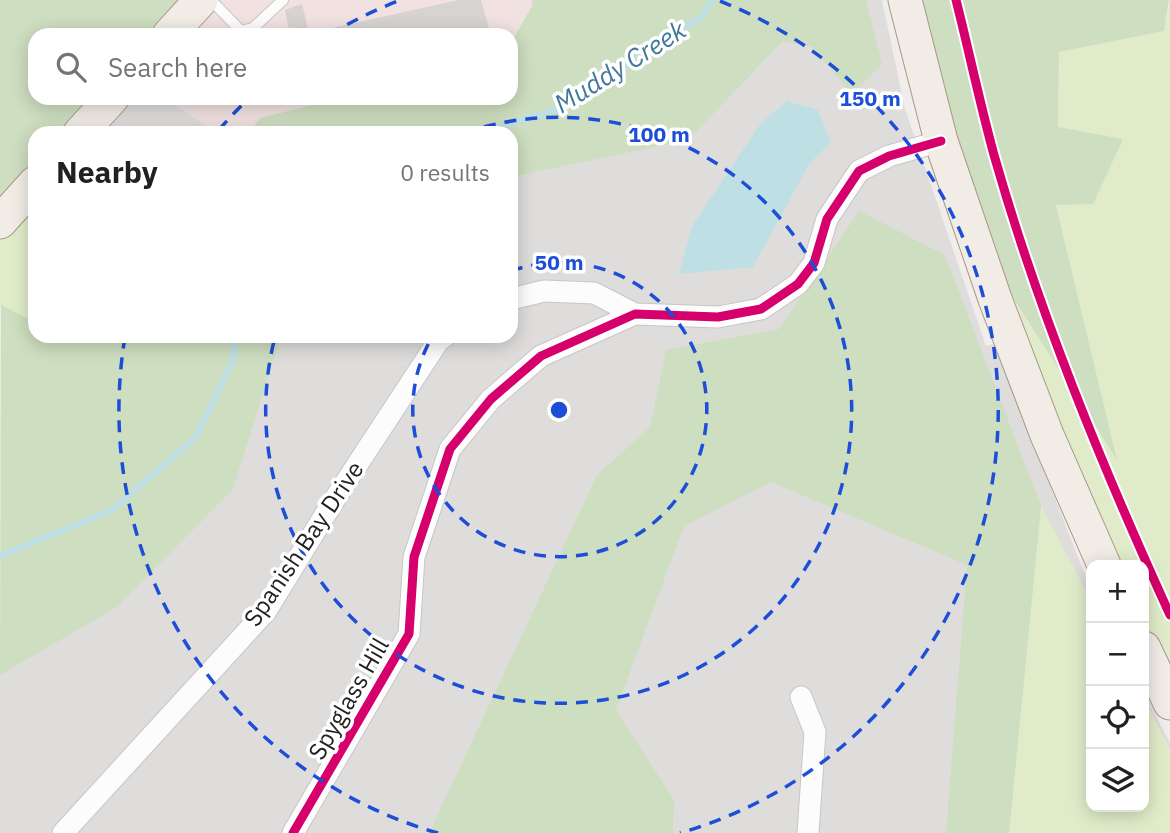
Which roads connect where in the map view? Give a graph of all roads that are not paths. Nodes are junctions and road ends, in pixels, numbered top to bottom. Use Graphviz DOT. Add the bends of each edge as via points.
graph roads {
  1 [pos="201,0"];
  2 [pos="211,0"];
  3 [pos="283,0"];
  4 [pos="905,0"];
  5 [pos="175,28"];
  6 [pos="238,28"];
  7 [pos="253,28"];
  8 [pos="106,105"];
  9 [pos="86,126"];
  10 [pos="941,141"];
  11 [pos="28,191"];
  12 [pos="0,222"];
  13 [pos="518,297"];
  14 [pos="635,314"];
  15 [pos="437,343"];
  16 [pos="1102,560"];
  17 [pos="1149,659"];
  18 [pos="801,697"];
  19 [pos="1170,703"];
  20 [pos="63,833"];
  21 [pos="293,833"];
  22 [pos="808,833"];
  1 -- 5 [label="main road"];
  2 -- 6 [label="lane"];
  3 -- 7 [label="lane"];
  4 -- 10 [label="main road"];
  8 -- 9 [label="main road"];
  10 -- 14 [label="street, Spyglass Hill" via="889,156 859,171 828,219 814,262 799,284 761,309 718,317"];
  10 -- 16 [label="main road" via="1020,368"];
  11 -- 12 [label="main road"];
  13 -- 14 [label="street" via="544,291 594,293"];
  14 -- 21 [label="street, Spyglass Hill" via="541,356 491,399 450,449 414,557 410,634"];
  15 -- 20 [label="street, Spanish Bay Drive" via="265,611"];
  17 -- 19 [label="main road"];
  18 -- 22 [label="street" via="815,732"];
}
